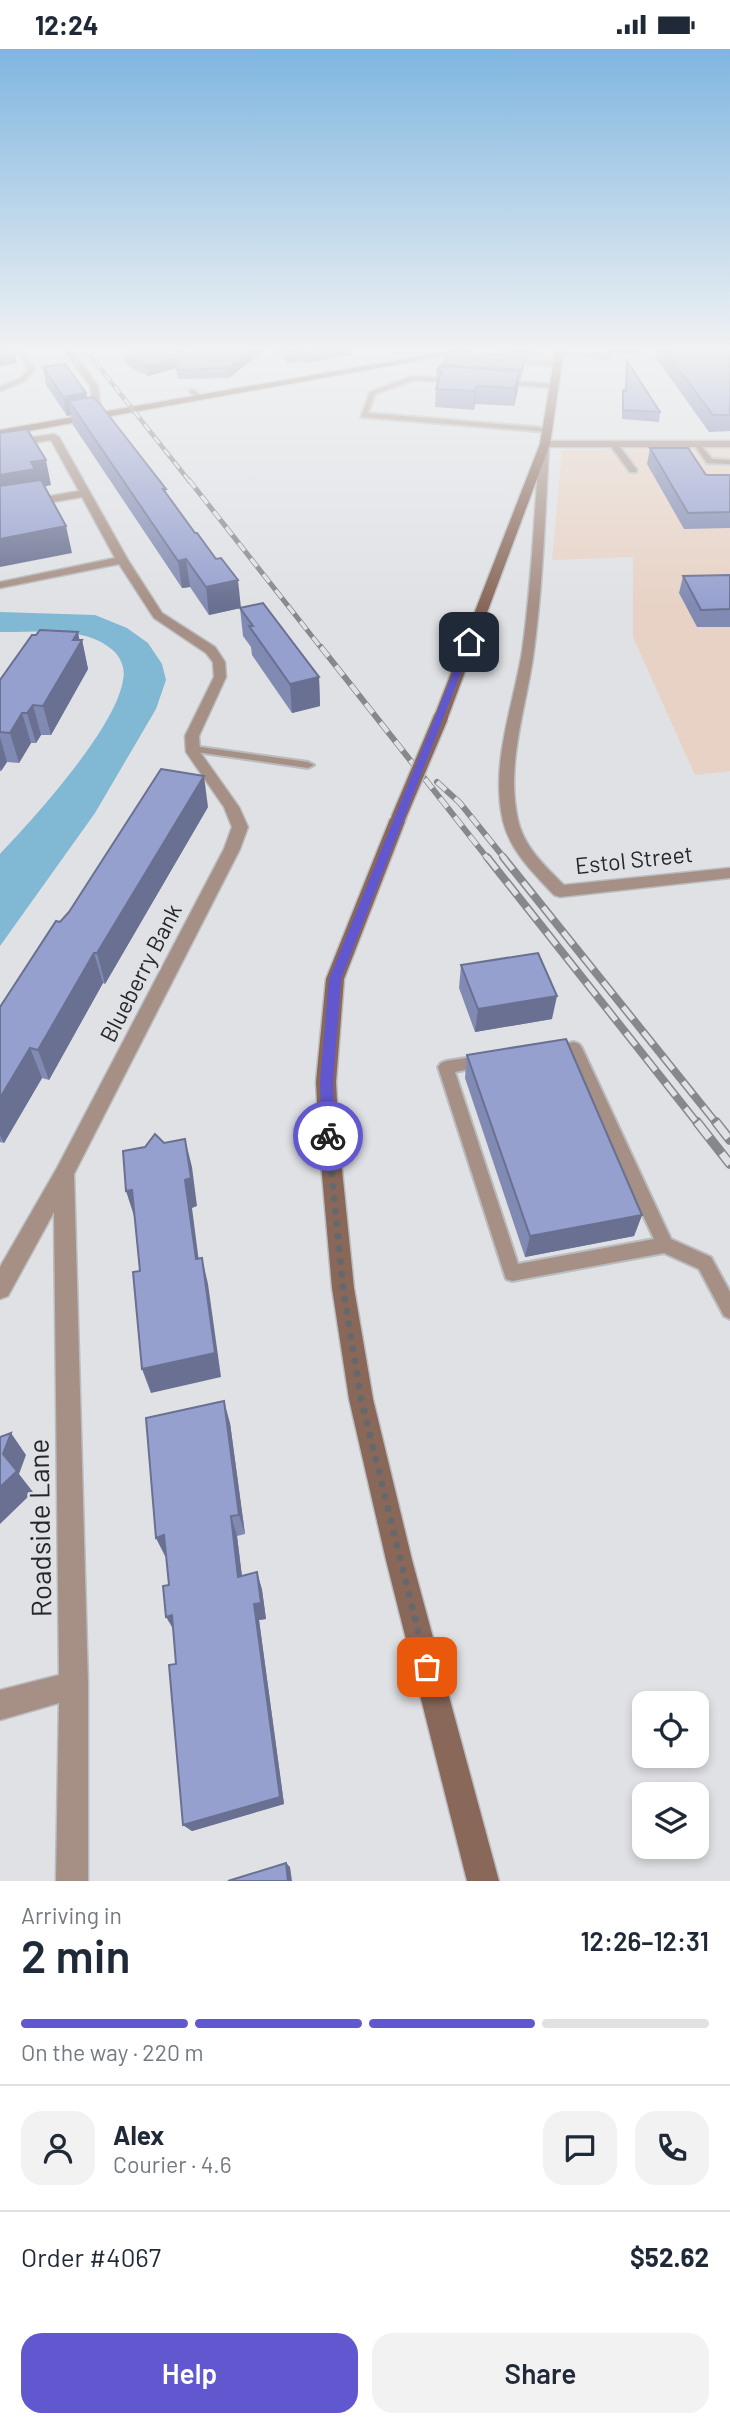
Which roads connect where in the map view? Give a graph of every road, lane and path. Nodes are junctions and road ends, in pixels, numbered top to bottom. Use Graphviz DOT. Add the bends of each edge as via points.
graph roads {
  1 [pos="525,434"];
  2 [pos="546,437"];
  3 [pos="698,444"];
  4 [pos="730,444"];
  5 [pos="0,445"];
  6 [pos="614,445"];
  7 [pos="716,462"];
  8 [pos="730,462"];
  9 [pos="633,471"];
  10 [pos="723,472"];
  11 [pos="87,493"];
  12 [pos="0,508"];
  13 [pos="122,560"];
  14 [pos="0,585"];
  15 [pos="193,749"];
  16 [pos="308,765"];
  17 [pos="730,873"];
  18 [pos="535,1054"];
  19 [pos="497,1059"];
  20 [pos="64,1174"];
  21 [pos="664,1245"];
  22 [pos="0,1288"];
  23 [pos="730,1310"];
  24 [pos="74,1685"];
  25 [pos="0,1705"];
  26 [pos="72,1881"];
  27 [pos="483,1881"];
  1 -- 2 [label="lane"];
  2 -- 6 [label="street"];
  2 -- 17 [label="street, Estol Street" via="528,652 506,797 523,852 560,891"];
  2 -- 27 [label="main road, bridge" via="335,979 326,1082 343,1288 361,1399"];
  3 -- 4 [label="street"];
  3 -- 6 [label="street"];
  3 -- 7 [label="lane" via="710,461"];
  5 -- 11 [label="street" via="54,437"];
  6 -- 9 [label="lane"];
  7 -- 8 [label="lane"];
  7 -- 10 [label="lane"];
  11 -- 12 [label="street"];
  11 -- 13 [label="street"];
  13 -- 14 [label="street"];
  13 -- 15 [label="street" via="158,615 211,650 219,662 220,677 192,736"];
  15 -- 16 [label="lane"];
  15 -- 20 [label="street, Blueberry Bank" via="240,827"];
  18 -- 21 [label="lane" via="574,1048"];
  19 -- 21 [label="lane" via="446,1067 512,1273"];
  20 -- 22 [label="street, Blueberry Bank"];
  20 -- 24 [label="street, Roadside Lane"];
  21 -- 23 [label="lane" via="705,1263"];
  24 -- 25 [label="street"];
  24 -- 26 [label="street, Roadside Lane"];
}
